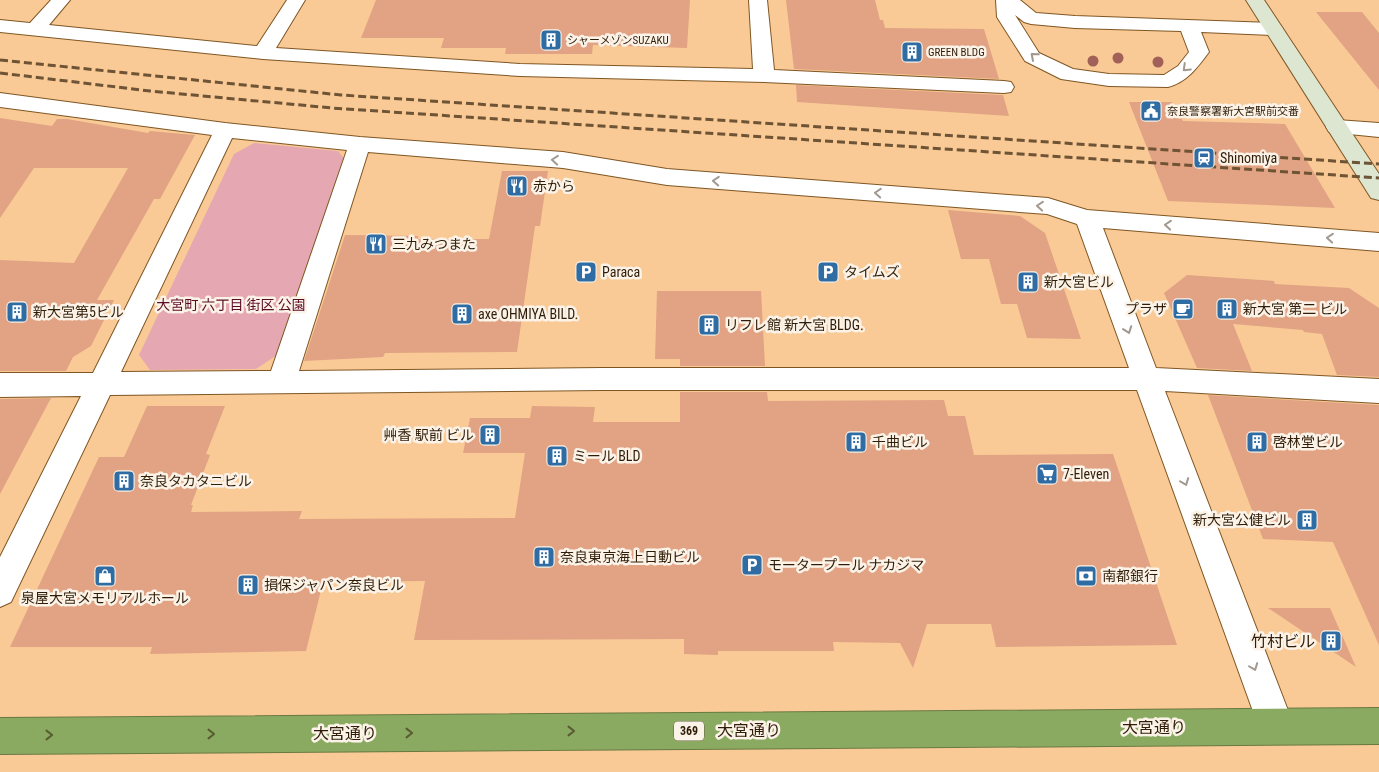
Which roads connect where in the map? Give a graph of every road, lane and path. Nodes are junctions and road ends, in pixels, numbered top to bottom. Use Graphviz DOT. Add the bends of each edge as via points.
graph roads {
  1 [pos="61,0"];
  2 [pos="296,0"];
  3 [pos="758,0"];
  4 [pos="1006,0"];
  5 [pos="1255,0"];
  6 [pos="0,26"];
  7 [pos="1189,26"];
  8 [pos="35,30"];
  9 [pos="1273,30"];
  10 [pos="264,53"];
  11 [pos="764,76"];
  12 [pos="1004,88"];
  13 [pos="0,100"];
  14 [pos="1337,127"];
  15 [pos="225,130"];
  16 [pos="1379,130"];
  17 [pos="360,144"];
  18 [pos="1379,192"];
  19 [pos="1087,218"];
  20 [pos="1379,242"];
  21 [pos="1146,379"];
  22 [pos="281,383"];
  23 [pos="101,384"];
  24 [pos="0,385"];
  25 [pos="1379,391"];
  26 [pos="0,590"];
  27 [pos="1276,726"];
  28 [pos="1379,726"];
  29 [pos="0,736"];
  1 -- 8 [label="street"];
  2 -- 10 [label="street"];
  3 -- 11 [label="street"];
  4 -- 7 [label="street" via="1031,18"];
  7 -- 4 [label="street, one-way" via="1199,52 1185,70 1168,81 1109,80 1068,74 1032,58 1006,17"];
  5 -- 9 [label="street"];
  6 -- 8 [label="street"];
  7 -- 9 [label="street"];
  8 -- 10 [label="street"];
  9 -- 14 [label="street"];
  10 -- 11 [label="street" via="520,70"];
  11 -- 12 [label="street"];
  13 -- 15 [label="street"];
  14 -- 16 [label="street"];
  14 -- 18 [label="street"];
  15 -- 17 [label="street"];
  15 -- 23 [label="street"];
  19 -- 17 [label="street, one-way" via="1048,206 667,177 563,160"];
  17 -- 22 [label="street"];
  20 -- 19 [label="street, one-way"];
  19 -- 21 [label="street, one-way"];
  21 -- 22 [label="street" via="602,379"];
  21 -- 25 [label="street"];
  21 -- 27 [label="street, one-way"];
  22 -- 23 [label="street"];
  23 -- 24 [label="street"];
  23 -- 26 [label="street"];
  27 -- 28 [label="highway, 大宮通り / 369"];
  29 -- 27 [label="highway, 大宮通り / 369, one-way"];
}
